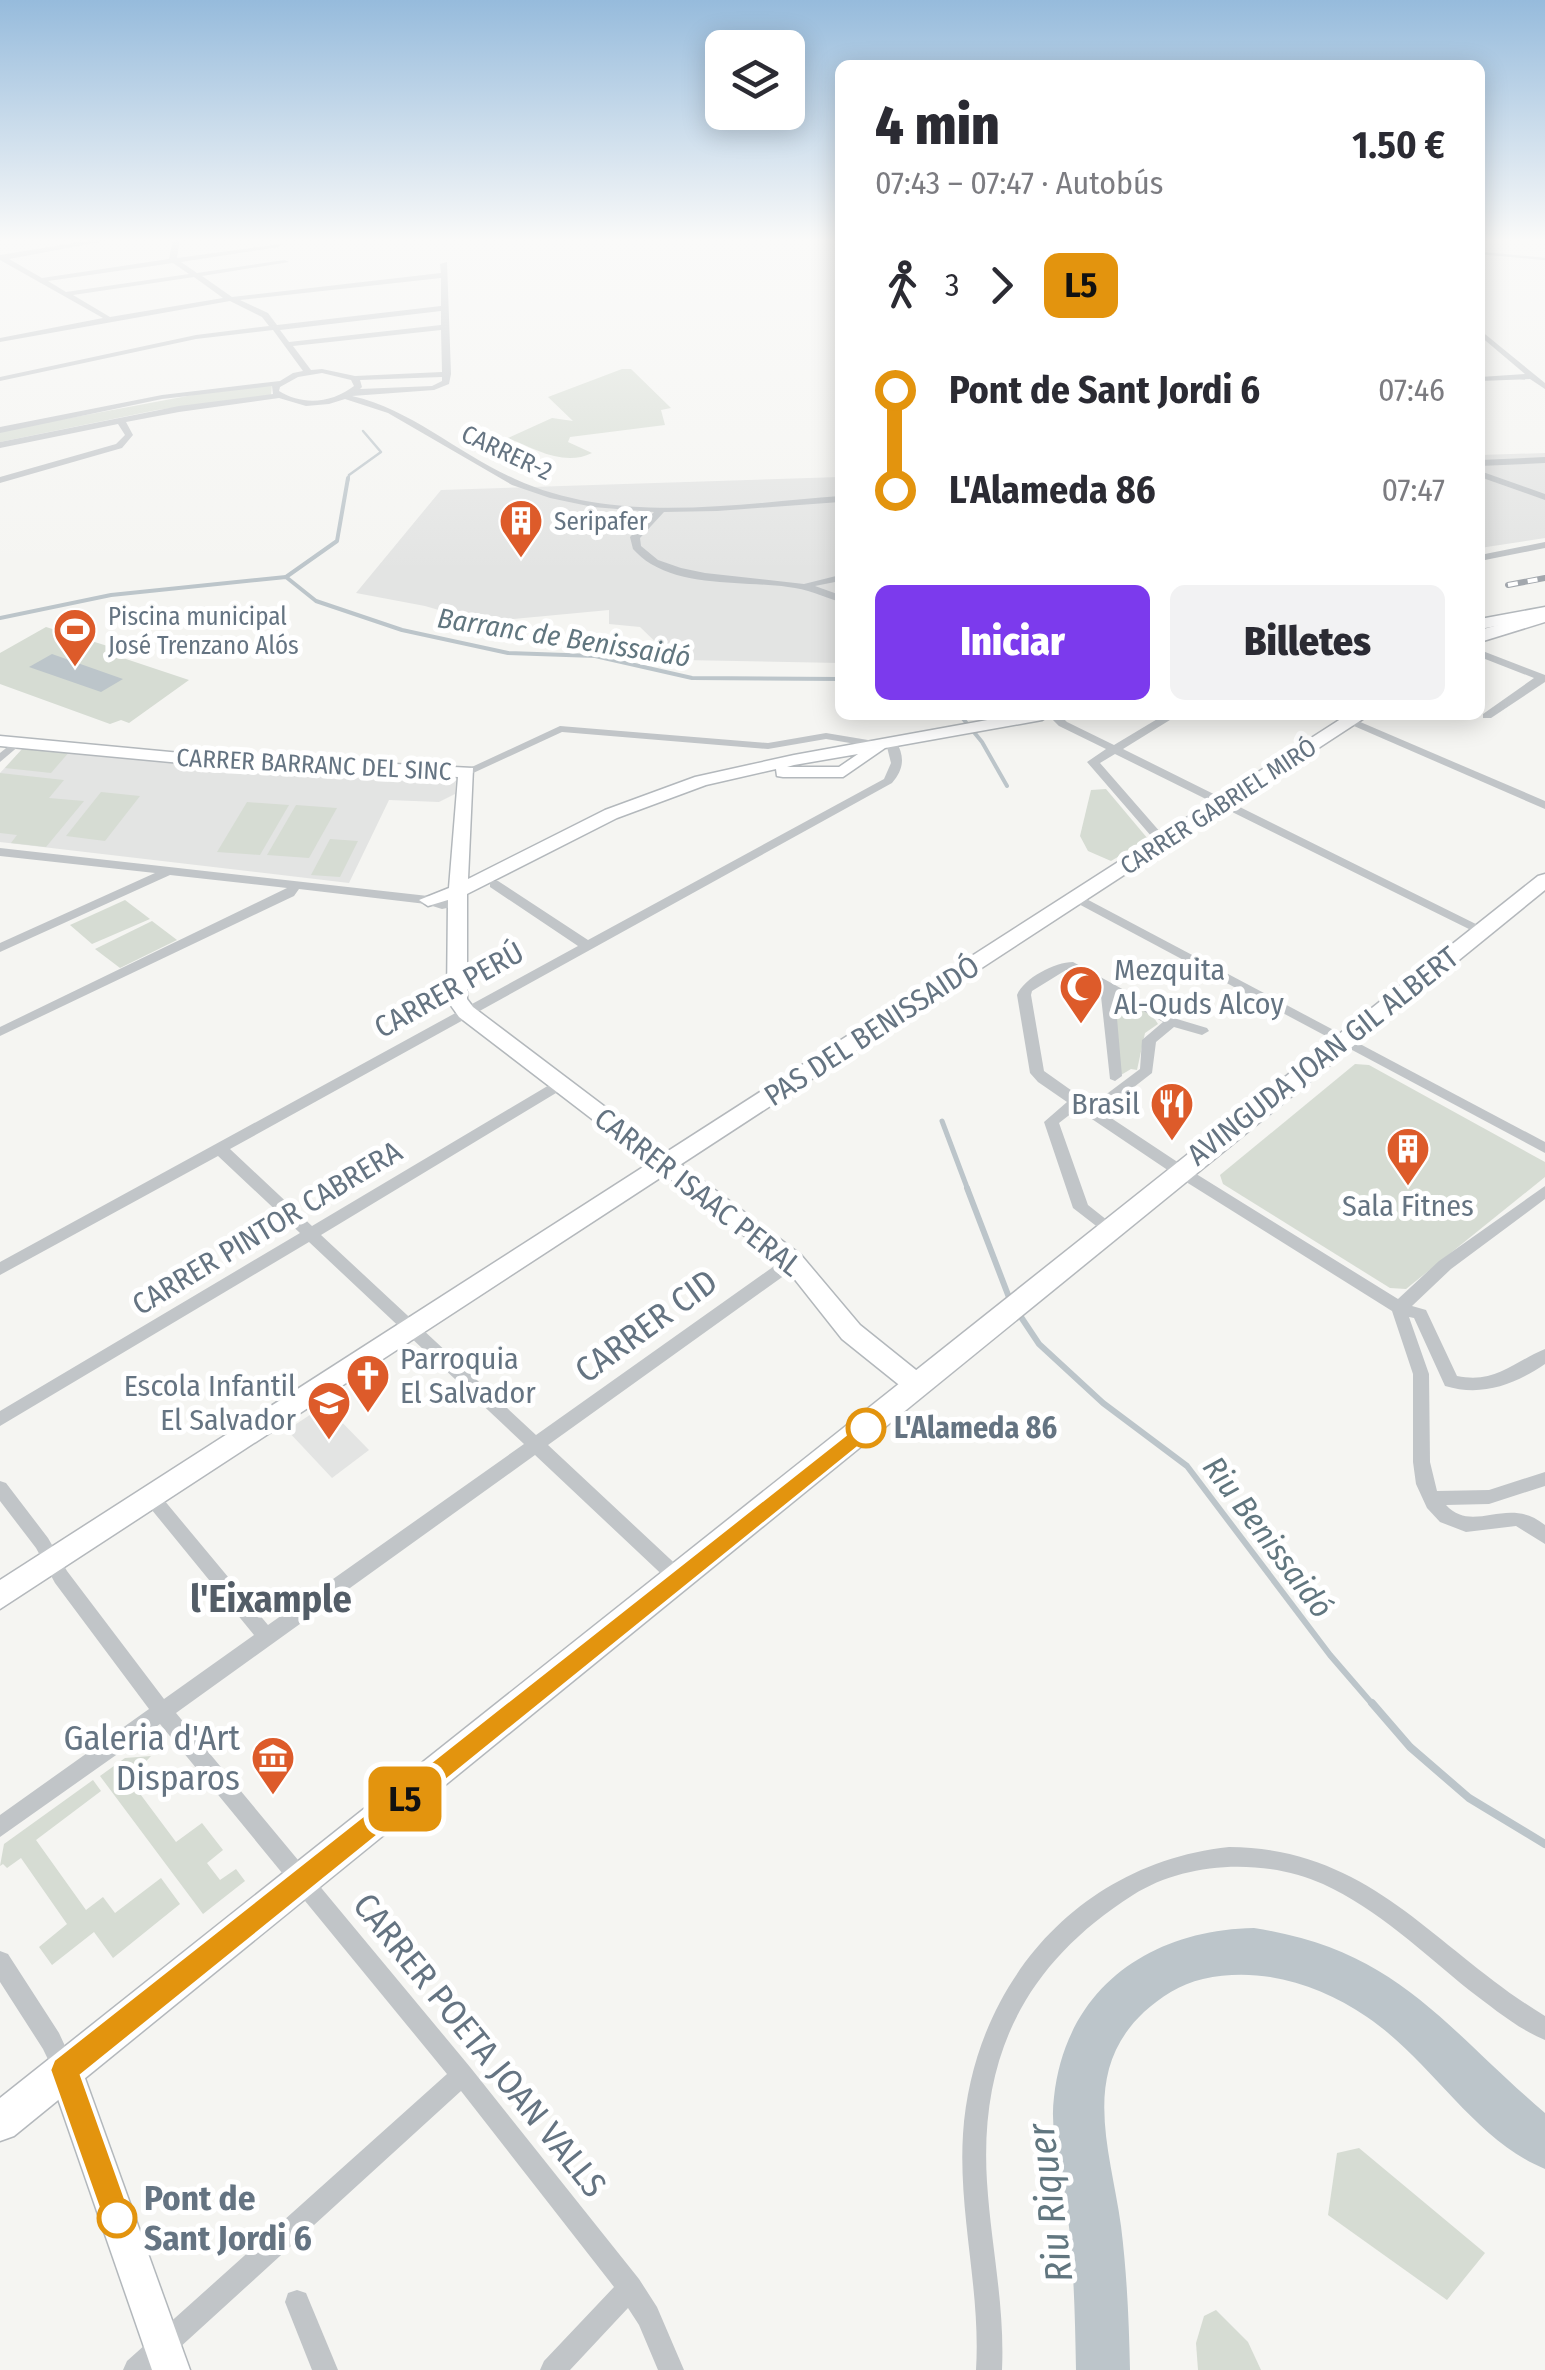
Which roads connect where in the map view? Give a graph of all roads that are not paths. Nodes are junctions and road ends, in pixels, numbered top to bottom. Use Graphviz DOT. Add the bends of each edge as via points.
graph roads {
  1 [pos="131,350"];
  2 [pos="294,350"];
  3 [pos="446,350"];
  4 [pos="1501,350"];
  5 [pos="308,372"];
  6 [pos="447,374"];
  7 [pos="1532,376"];
  8 [pos="355,378"];
  9 [pos="0,379"];
  10 [pos="1485,379"];
  11 [pos="280,382"];
  12 [pos="1545,387"];
  13 [pos="429,388"];
  14 [pos="350,394"];
  15 [pos="279,396"];
  16 [pos="388,411"];
  17 [pos="120,420"];
  18 [pos="0,430"];
  19 [pos="0,445"];
  20 [pos="1545,460"];
  21 [pos="1485,463"];
  22 [pos="1485,476"];
  23 [pos="0,480"];
  24 [pos="1545,497"];
  25 [pos="835,499"];
  26 [pos="662,509"];
  27 [pos="1545,545"];
  28 [pos="1485,557"];
  29 [pos="835,579"];
  30 [pos="806,586"];
  31 [pos="835,597"];
  32 [pos="1545,615"];
  33 [pos="1485,623"];
  34 [pos="1485,634"];
  35 [pos="1485,655"];
  36 [pos="1543,678"];
  37 [pos="1486,716"];
  38 [pos="1016,720"];
  39 [pos="1059,720"];
  40 [pos="1164,720"];
  41 [pos="1353,720"];
  42 [pos="1360,720"];
  43 [pos="8,742"];
  44 [pos="886,744"];
  45 [pos="1115,749"];
  46 [pos="850,751"];
  47 [pos="791,753"];
  48 [pos="0,759"];
  49 [pos="467,772"];
  50 [pos="816,773"];
  51 [pos="1222,802"];
  52 [pos="1545,805"];
  53 [pos="1162,841"];
  54 [pos="0,852"];
  55 [pos="169,871"];
  56 [pos="1545,880"];
  57 [pos="494,884"];
  58 [pos="295,885"];
  59 [pos="458,897"];
  60 [pos="1077,898"];
  61 [pos="428,900"];
  62 [pos="1482,930"];
  63 [pos="588,946"];
  64 [pos="0,948"];
  65 [pos="1107,986"];
  66 [pos="466,1012"];
  67 [pos="1172,1022"];
  68 [pos="1202,1031"];
  69 [pos="0,1032"];
  70 [pos="1344,1040"];
  71 [pos="1115,1076"];
  72 [pos="561,1084"];
  73 [pos="1078,1102"];
  74 [pos="1092,1112"];
  75 [pos="220,1148"];
  76 [pos="1545,1148"];
  77 [pos="666,1164"];
  78 [pos="1180,1170"];
  79 [pos="1545,1191"];
  80 [pos="1106,1231"];
  81 [pos="312,1234"];
  82 [pos="793,1261"];
  83 [pos="0,1269"];
  84 [pos="1400,1308"];
  85 [pos="412,1328"];
  86 [pos="1545,1355"];
  87 [pos="925,1379"];
  88 [pos="0,1419"];
  89 [pos="536,1444"];
  90 [pos="1545,1479"];
  91 [pos="0,1488"];
  92 [pos="1431,1498"];
  93 [pos="153,1499"];
  94 [pos="1545,1536"];
  95 [pos="52,1563"];
  96 [pos="678,1578"];
  97 [pos="0,1596"];
  98 [pos="266,1636"];
  99 [pos="162,1711"];
  100 [pos="0,1827"];
  101 [pos="303,1881"];
  102 [pos="0,1962"];
  103 [pos="1545,2029"];
  104 [pos="65,2070"];
  105 [pos="462,2075"];
  106 [pos="0,2122"];
  107 [pos="630,2288"];
  108 [pos="297,2302"];
  109 [pos="156,2362"];
  110 [pos="325,2370"];
  111 [pos="553,2370"];
  112 [pos="672,2370"];
  113 [pos="989,2370"];
  1 -- 9 [label="street"];
  2 -- 5 [label="street"];
  3 -- 6 [label="street"];
  4 -- 7 [label="street"];
  5 -- 8 [label="street"];
  5 -- 11 [label="street"];
  6 -- 8 [label="street"];
  6 -- 13 [label="street" via="446,382"];
  7 -- 10 [label="street"];
  7 -- 12 [label="street"];
  8 -- 14 [label="street" via="358,387"];
  11 -- 15 [label="street"];
  11 -- 18 [label="street"];
  13 -- 14 [label="street"];
  13 -- 16 [label="street" via="392,400"];
  14 -- 15 [label="street" via="309,403"];
  14 -- 16 [label="street, CARRER-2"];
  15 -- 17 [label="street"];
  16 -- 26 [label="street, CARRER-2" via="530,489"];
  17 -- 19 [label="street"];
  17 -- 23 [label="street" via="129,435 118,446"];
  20 -- 21 [label="street"];
  22 -- 24 [label="street"];
  25 -- 26 [label="street, CARRER-2"];
  26 -- 30 [label="street" via="635,537 647,556 702,574"];
  27 -- 28 [label="street"];
  29 -- 30 [label="street"];
  30 -- 31 [label="street"];
  32 -- 33 [label="street"];
  32 -- 34 [label="main road"];
  35 -- 36 [label="street"];
  36 -- 37 [label="street"];
  38 -- 44 [label="street"];
  39 -- 45 [label="street"];
  40 -- 45 [label="street"];
  41 -- 51 [label="main road, CARRER GABRIEL MIRÓ"];
  42 -- 52 [label="street"];
  43 -- 48 [label="street"];
  43 -- 49 [label="street, CARRER BARRANC DEL SINC"];
  44 -- 46 [label="street"];
  44 -- 46 [label="street"];
  44 -- 63 [label="street, CARRER PERÚ" via="898,761 888,780"];
  45 -- 51 [label="street"];
  45 -- 53 [label="street" via="1093,762"];
  46 -- 47 [label="street"];
  46 -- 50 [label="street" via="834,774"];
  47 -- 49 [label="street, CARRER BARRANC DEL SINC" via="560,729"];
  47 -- 50 [label="street"];
  47 -- 59 [label="street" via="642,801"];
  49 -- 59 [label="street"];
  50 -- 57 [label="street" via="776,772 664,802"];
  51 -- 53 [label="main road, CARRER GABRIEL MIRÓ"];
  51 -- 62 [label="street"];
  53 -- 60 [label="main road, CARRER GABRIEL MIRÓ"];
  54 -- 55 [label="street"];
  55 -- 58 [label="street"];
  55 -- 64 [label="street"];
  56 -- 62 [label="main road, AVINGUDA JOAN GIL ALBERT"];
  57 -- 59 [label="street"];
  57 -- 63 [label="street"];
  58 -- 61 [label="street"];
  58 -- 69 [label="street"];
  59 -- 61 [label="street"];
  59 -- 66 [label="street" via="457,1000"];
  60 -- 70 [label="street"];
  60 -- 77 [label="main road, PAS DEL BENISSAIDÓ"];
  62 -- 70 [label="main road, AVINGUDA JOAN GIL ALBERT"];
  63 -- 66 [label="street, CARRER PERÚ"];
  65 -- 67 [label="street"];
  65 -- 71 [label="street"];
  65 -- 73 [label="street" via="1063,966 1024,996 1037,1072"];
  66 -- 72 [label="street, CARRER ISAAC PERAL"];
  66 -- 75 [label="street, CARRER PERÚ"];
  67 -- 68 [label="street"];
  67 -- 74 [label="street" via="1149,1040 1142,1076"];
  70 -- 76 [label="street"];
  70 -- 78 [label="main road, AVINGUDA JOAN GIL ALBERT"];
  72 -- 77 [label="street, CARRER ISAAC PERAL"];
  72 -- 81 [label="street, CARRER PINTOR CABRERA"];
  73 -- 74 [label="street"];
  73 -- 80 [label="street" via="1051,1122 1081,1208"];
  74 -- 78 [label="street"];
  75 -- 81 [label="street"];
  75 -- 83 [label="street, CARRER PERÚ"];
  77 -- 82 [label="street, CARRER ISAAC PERAL"];
  77 -- 85 [label="main road, PAS DEL BENISSAIDÓ"];
  78 -- 80 [label="main road, AVINGUDA JOAN GIL ALBERT"];
  78 -- 84 [label="street"];
  79 -- 84 [label="street" via="1445,1265"];
  80 -- 87 [label="main road, AVINGUDA JOAN GIL ALBERT"];
  81 -- 85 [label="street"];
  81 -- 88 [label="street, CARRER PINTOR CABRERA"];
  82 -- 87 [label="street, CARRER ISAAC PERAL" via="851,1332"];
  82 -- 89 [label="street, CARRER CID"];
  84 -- 86 [label="street" via="1424,1318 1448,1376 1461,1385 1507,1378"];
  84 -- 92 [label="street" via="1421,1374 1420,1451"];
  85 -- 89 [label="street"];
  85 -- 93 [label="main road, PAS DEL BENISSAIDÓ"];
  87 -- 96 [label="main road, AVINGUDA JOAN GIL ALBERT"];
  89 -- 96 [label="street"];
  89 -- 98 [label="street, CARRER CID"];
  90 -- 92 [label="street" via="1489,1497"];
  91 -- 95 [label="street, CARRER POETA JOAN VALLS"];
  92 -- 94 [label="street" via="1453,1521 1518,1518"];
  93 -- 95 [label="main road, PAS DEL BENISSAIDÓ"];
  93 -- 98 [label="street"];
  95 -- 97 [label="main road, PAS DEL BENISSAIDÓ"];
  95 -- 99 [label="street, CARRER POETA JOAN VALLS"];
  96 -- 101 [label="main road, AVINGUDA JOAN GIL ALBERT"];
  98 -- 99 [label="street, CARRER CID"];
  99 -- 100 [label="street, CARRER CID"];
  99 -- 101 [label="street, CARRER POETA JOAN VALLS"];
  101 -- 104 [label="main road, AVINGUDA JOAN GIL ALBERT"];
  101 -- 105 [label="street, CARRER POETA JOAN VALLS"];
  102 -- 104 [label="street"];
  103 -- 113 [label="street" via="1348,1886 1307,1867 1223,1857 1171,1867 1123,1889 1038,1958 1006,2010 986,2065 975,2163"];
  104 -- 106 [label="main road, AVINGUDA JOAN GIL ALBERT"];
  104 -- 109 [label="street"];
  105 -- 107 [label="street, CARRER POETA JOAN VALLS"];
  105 -- 109 [label="street"];
  107 -- 111 [label="street"];
  107 -- 112 [label="street, CARRER POETA JOAN VALLS"];
  108 -- 110 [label="street"];
}
